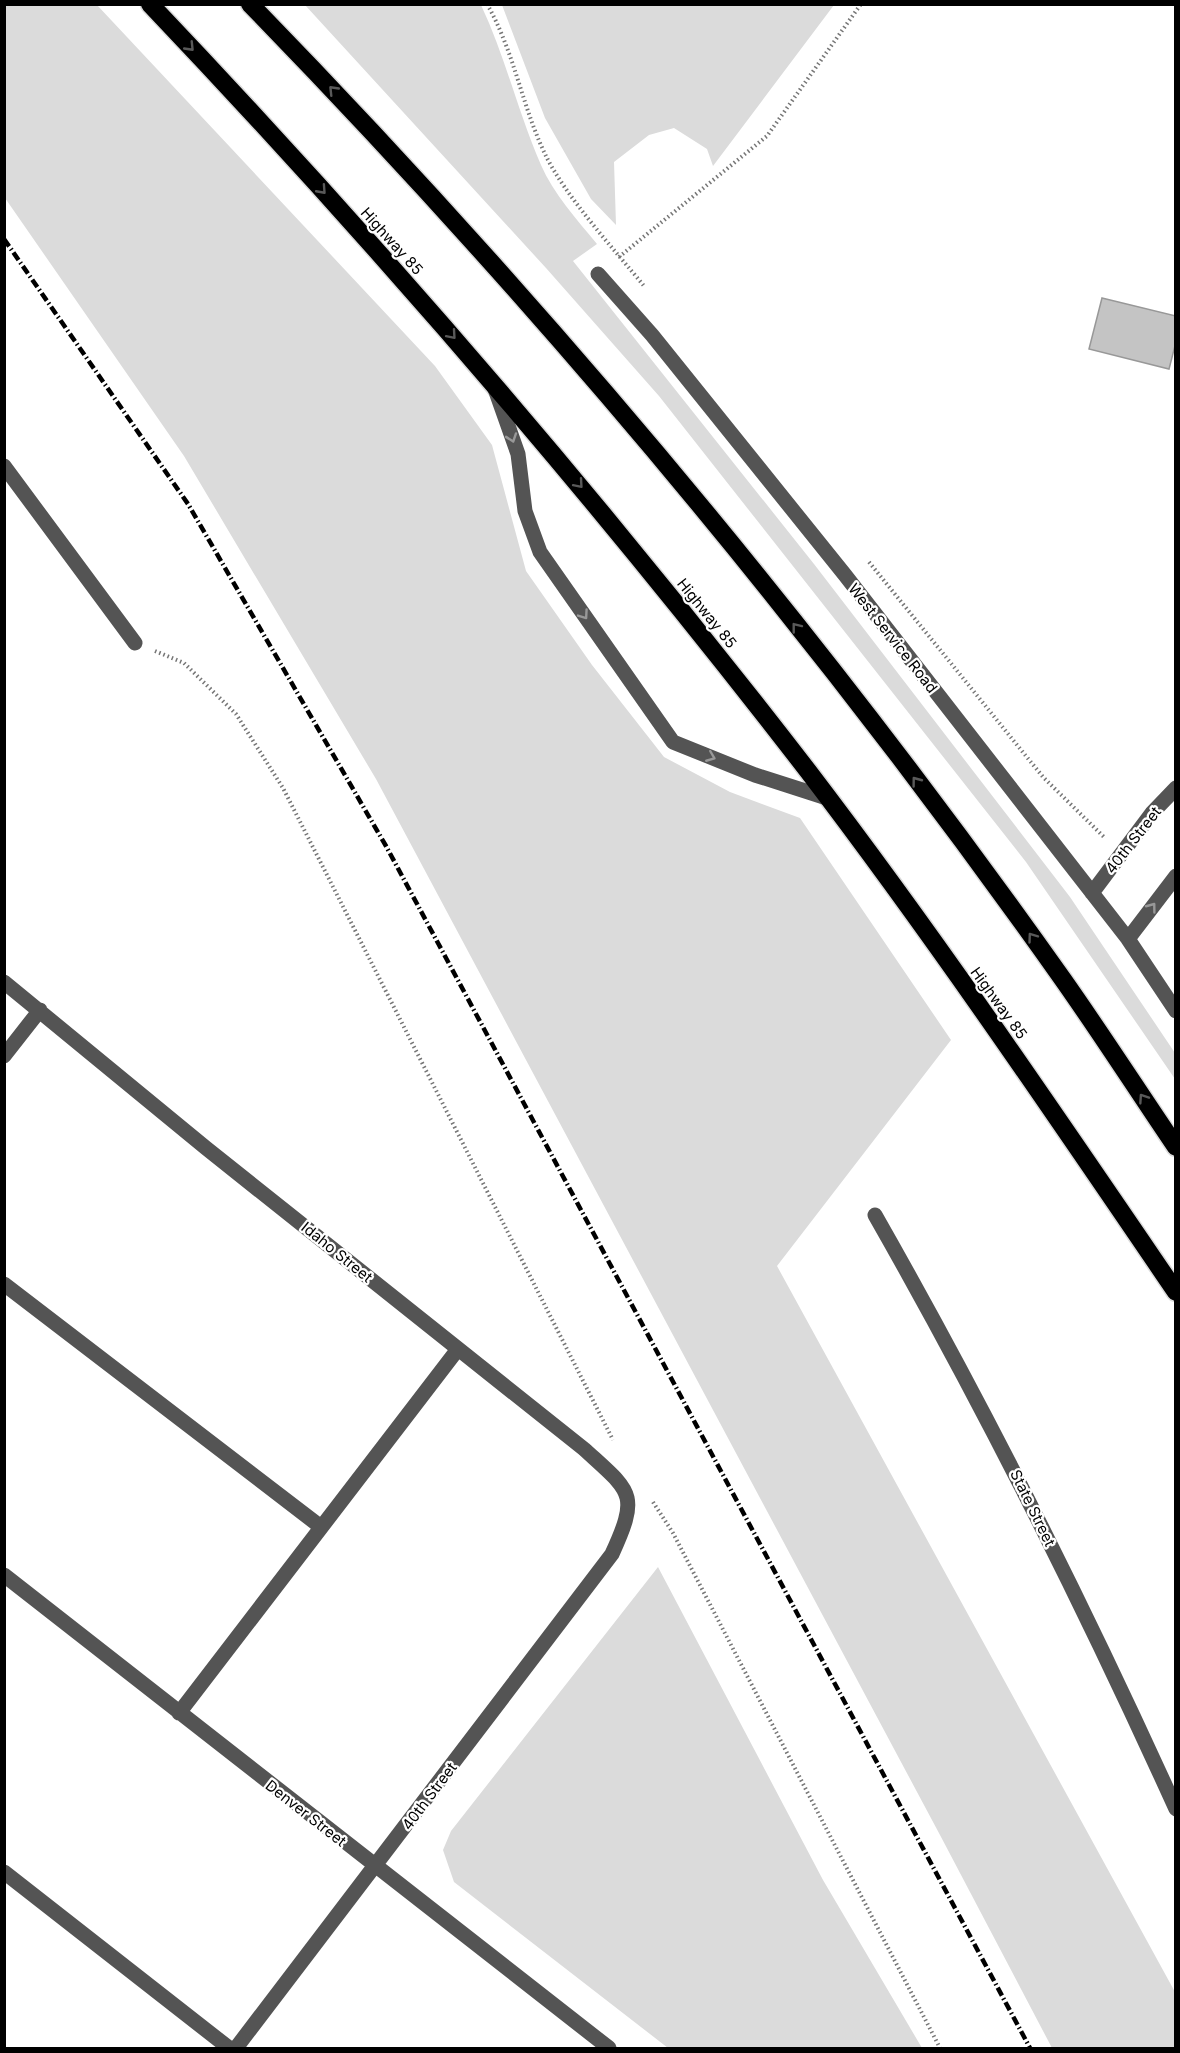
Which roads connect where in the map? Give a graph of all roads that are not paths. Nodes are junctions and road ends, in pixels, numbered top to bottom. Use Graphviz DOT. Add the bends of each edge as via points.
graph roads {
  1 [pos="150,4"];
  2 [pos="250,4"];
  3 [pos="598,274"];
  4 [pos="493,383"];
  5 [pos="4,466"];
  6 [pos="135,643"];
  7 [pos="1176,788"];
  8 [pos="827,798"];
  9 [pos="1176,876"];
  10 [pos="1092,893"];
  11 [pos="1128,939"];
  12 [pos="4,982"];
  13 [pos="40,1010"];
  14 [pos="1176,1011"];
  15 [pos="4,1056"];
  16 [pos="1176,1147"];
  17 [pos="875,1215"];
  18 [pos="4,1284"];
  19 [pos="1176,1292"];
  20 [pos="458,1349"];
  21 [pos="321,1527"];
  22 [pos="618,1541"];
  23 [pos="4,1575"];
  24 [pos="179,1713"];
  25 [pos="1176,1809"];
  26 [pos="375,1868"];
  27 [pos="4,1872"];
  28 [pos="229,2049"];
  29 [pos="236,2049"];
  30 [pos="609,2049"];
  1 -- 4 [label="highway, Highway 85, one-way"];
  16 -- 2 [label="highway, one-way" via="1065,982 976,860 756,576 509,281 374,132"];
  3 -- 10 [label="street, West Service Road" via="652,334 845,575"];
  4 -- 8 [label="highway, Highway 85, one-way" via="606,516"];
  4 -- 8 [label="street, one-way" via="518,454 525,511 540,552 673,742"];
  5 -- 6 [label="street"];
  7 -- 10 [label="street, 40th Street" via="1152,813"];
  8 -- 19 [label="highway, Highway 85" via="1004,1040"];
  11 -- 9 [label="street, one-way"];
  10 -- 11 [label="street, West Service Road"];
  11 -- 14 [label="street, West Service Road"];
  12 -- 13 [label="street, Idaho Street"];
  13 -- 15 [label="street"];
  13 -- 20 [label="street, Idaho Street"];
  17 -- 25 [label="street, State Street" via="1021,1482"];
  18 -- 21 [label="street"];
  20 -- 21 [label="street"];
  20 -- 22 [label="street, Idaho Street" via="623,1485 630,1502"];
  21 -- 24 [label="street"];
  22 -- 26 [label="street, 40th Street"];
  23 -- 24 [label="street, Denver Street"];
  24 -- 26 [label="street, Denver Street"];
  26 -- 29 [label="street, 40th Street"];
  26 -- 30 [label="street, Denver Street"];
  27 -- 28 [label="street"];
}
